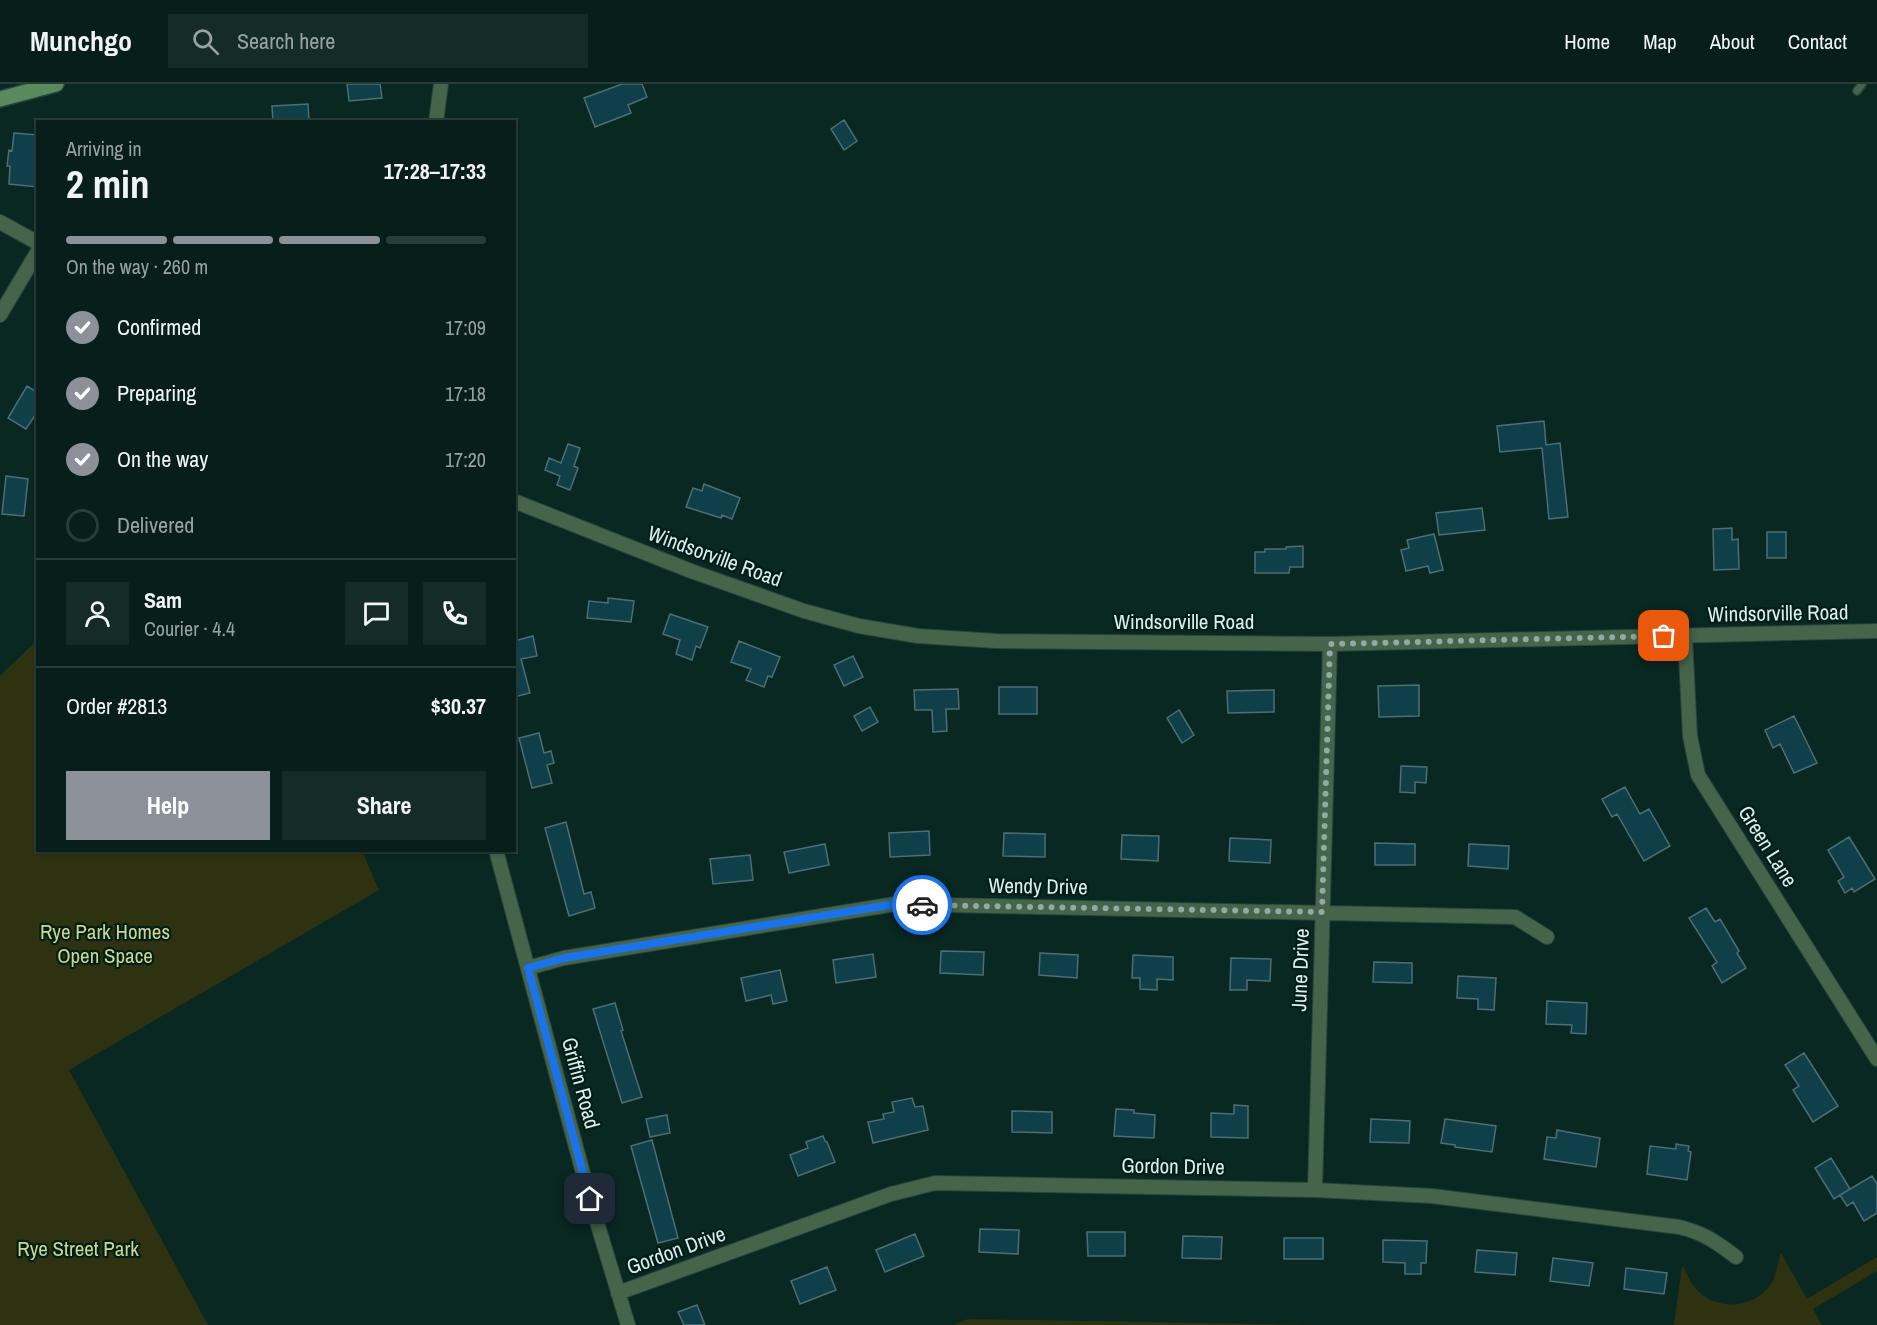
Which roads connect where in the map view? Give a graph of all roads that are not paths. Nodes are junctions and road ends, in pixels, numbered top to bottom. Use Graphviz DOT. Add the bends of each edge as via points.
graph roads {
  1 [pos="55,84"];
  2 [pos="441,84"];
  3 [pos="1862,84"];
  4 [pos="1857,91"];
  5 [pos="0,99"];
  6 [pos="436,120"];
  7 [pos="0,222"];
  8 [pos="36,242"];
  9 [pos="36,254"];
  10 [pos="0,315"];
  11 [pos="516,502"];
  12 [pos="1877,631"];
  13 [pos="1685,636"];
  14 [pos="1330,644"];
  15 [pos="497,852"];
  16 [pos="1322,912"];
  17 [pos="1547,937"];
  18 [pos="528,968"];
  19 [pos="1877,1059"];
  20 [pos="1315,1190"];
  21 [pos="1736,1257"];
  22 [pos="618,1293"];
  23 [pos="628,1325"];
  1 -- 5 [label="street"];
  2 -- 6 [label="street"];
  3 -- 4 [label="lane"];
  7 -- 8 [label="street"];
  9 -- 10 [label="street"];
  11 -- 14 [label="street, Windsorville Road" via="691,571 859,626 918,636 996,641"];
  12 -- 13 [label="street, Windsorville Road"];
  13 -- 14 [label="street, Windsorville Road"];
  13 -- 19 [label="street, Green Lane" via="1690,736 1698,775"];
  14 -- 16 [label="street, June Drive"];
  15 -- 18 [label="street, Griffin Road"];
  16 -- 17 [label="street, Wendy Drive" via="1515,917"];
  16 -- 18 [label="street, Wendy Drive" via="895,904 564,958"];
  16 -- 20 [label="street, June Drive"];
  18 -- 22 [label="street, Griffin Road"];
  20 -- 21 [label="street, Gordon Drive" via="1432,1196 1679,1227 1710,1238"];
  20 -- 22 [label="street, Gordon Drive" via="935,1183 891,1194"];
  22 -- 23 [label="street, Griffin Road"];
}
